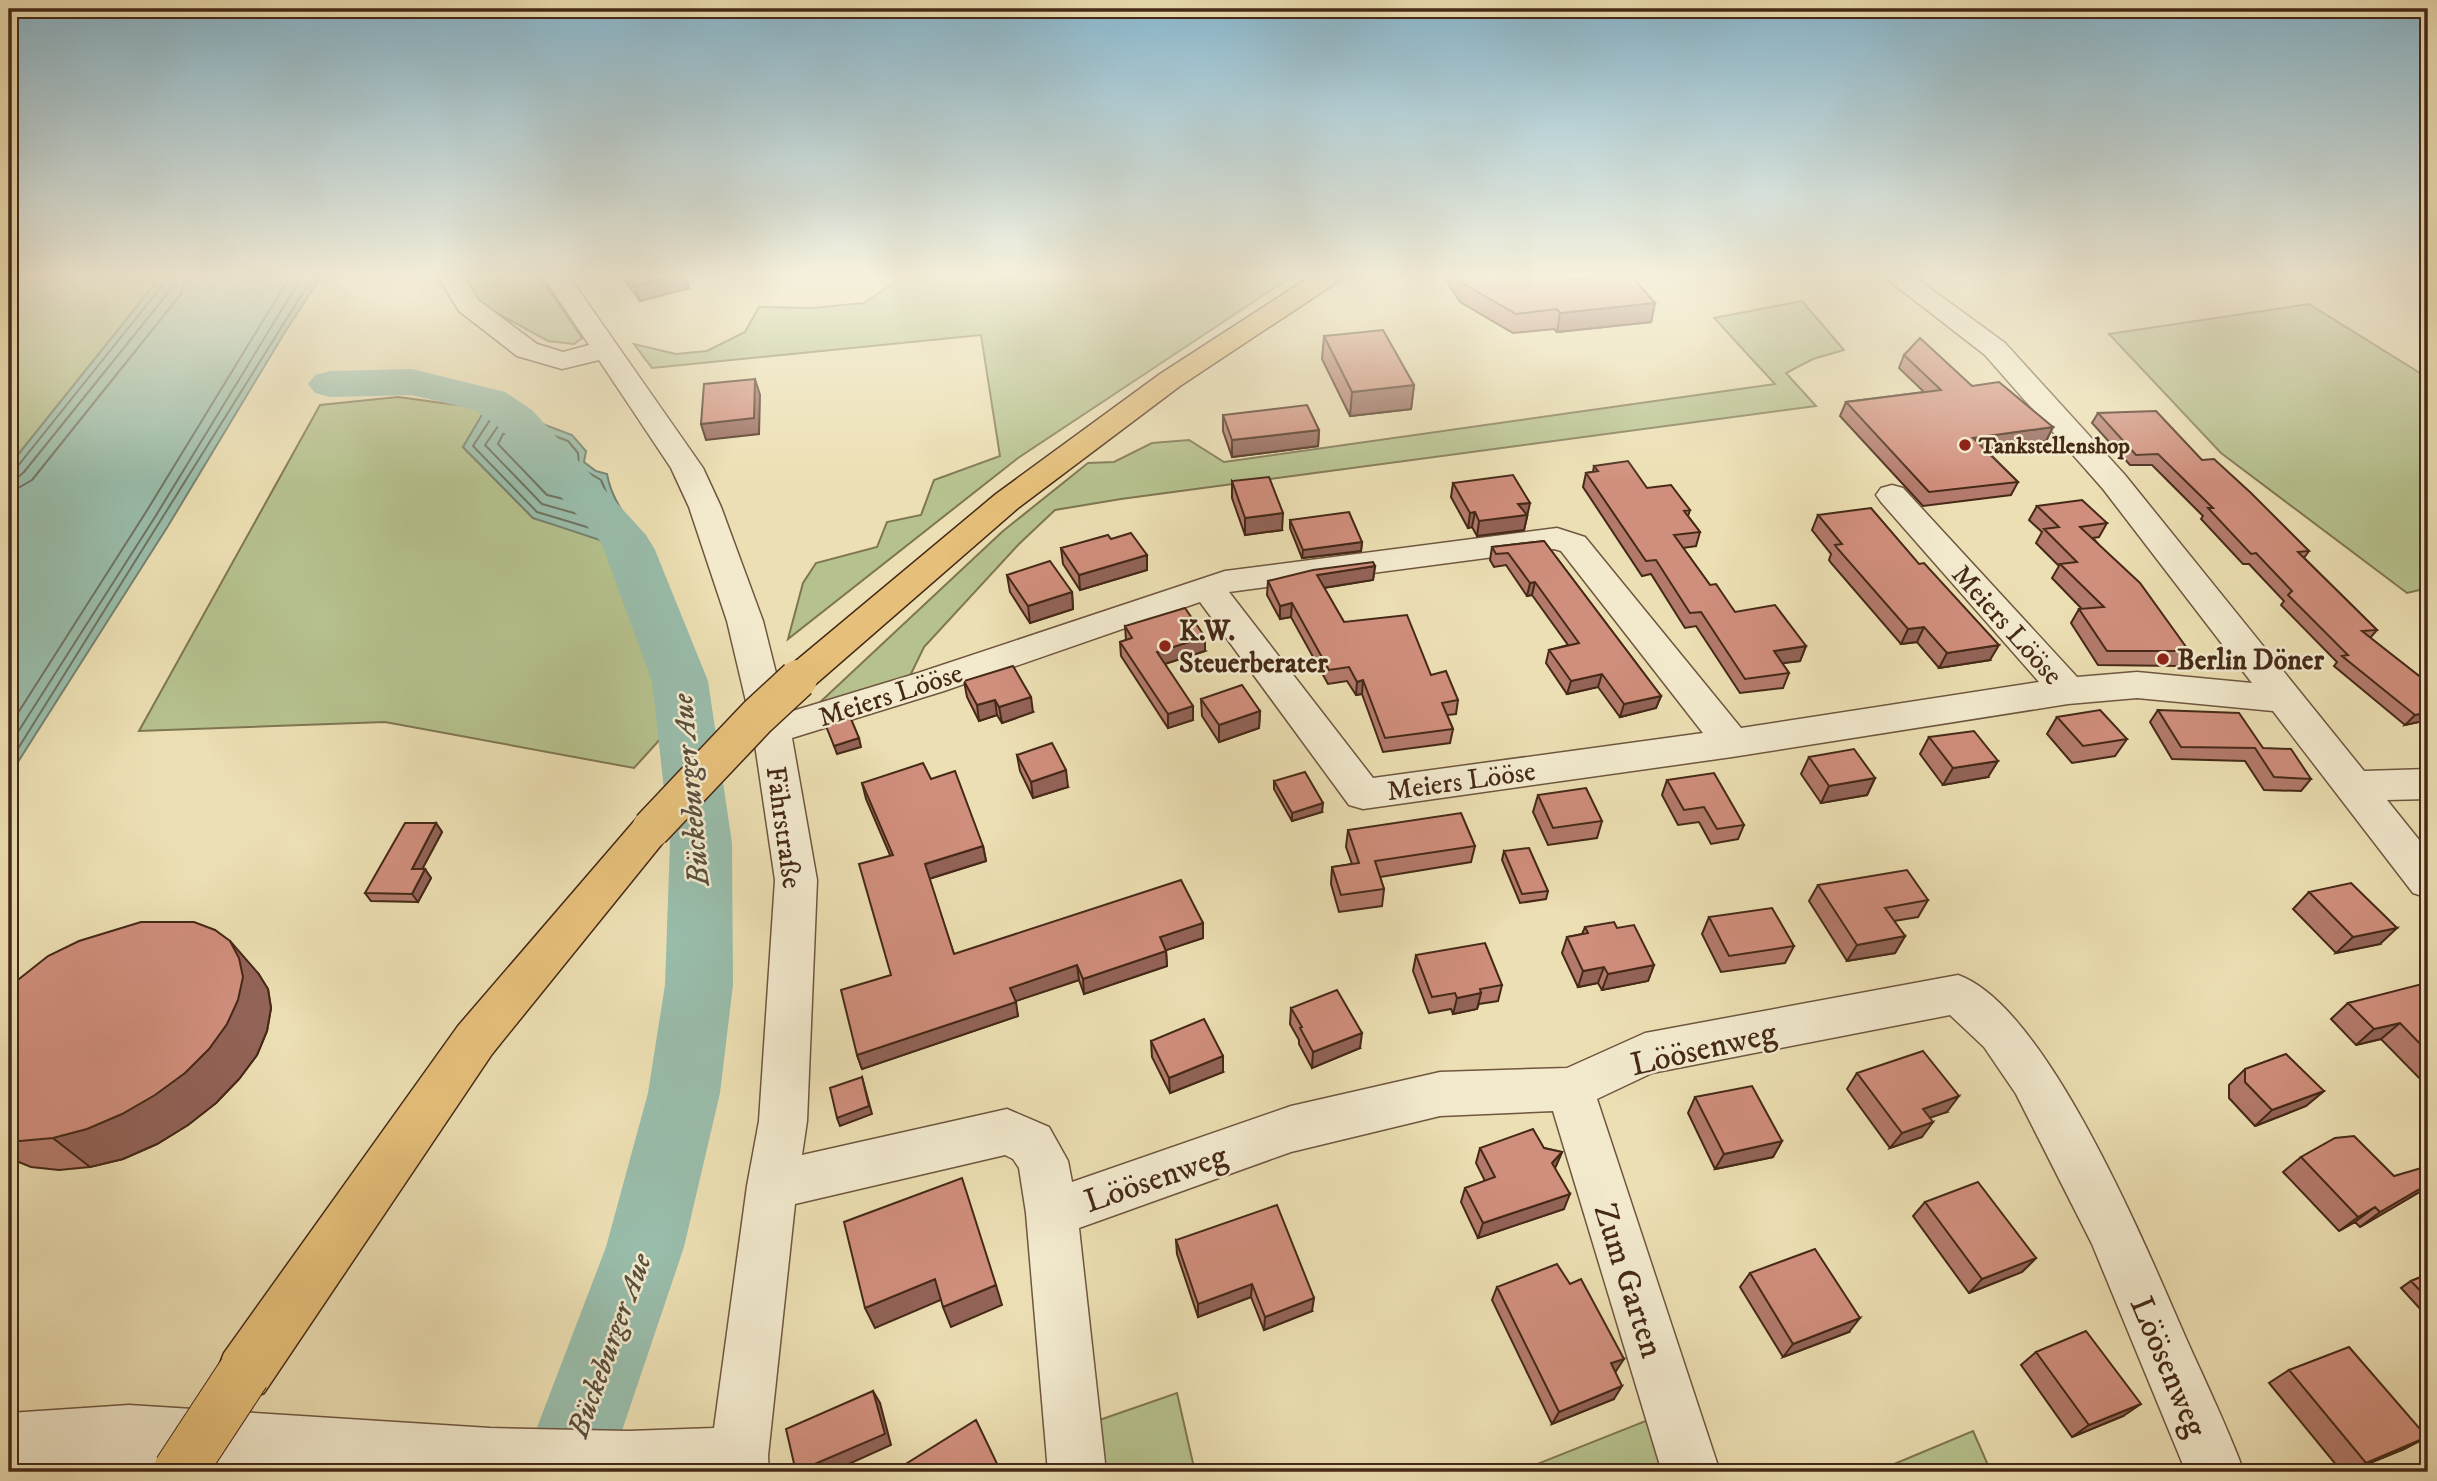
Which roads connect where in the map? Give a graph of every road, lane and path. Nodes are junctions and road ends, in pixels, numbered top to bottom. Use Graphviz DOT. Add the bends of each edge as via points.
graph roads {
  1 [pos="519,344"];
  2 [pos="600,344"];
  3 [pos="1225,344"];
  4 [pos="1989,344"];
  5 [pos="604,350"];
  6 [pos="1892,495"];
  7 [pos="1207,587"];
  8 [pos="2068,691"];
  9 [pos="2286,699"];
  10 [pos="772,731"];
  11 [pos="1732,743"];
  12 [pos="2428,784"];
  13 [pos="2354,786"];
  14 [pos="2428,881"];
  15 [pos="1570,1088"];
  16 [pos="772,1185"];
  17 [pos="1052,1213"];
  18 [pos="9,1442"];
  19 [pos="740,1464"];
  20 [pos="179,1472"];
  21 [pos="1077,1472"];
  22 [pos="1691,1472"];
  23 [pos="2215,1472"];
  1 -- 5 [label="street" via="562,361"];
  2 -- 5 [label="street, Fährstraße"];
  3 -- 20 [label="main road, bridge" via="1007,501 798,679 651,828 475,1040"];
  4 -- 9 [label="street" via="2114,482"];
  5 -- 10 [label="street, Fährstraße" via="687,468 746,621"];
  6 -- 8 [label="street, Meiers Lööse"];
  7 -- 10 [label="street, Meiers Lööse"];
  7 -- 11 [label="street, Meiers Lööse" via="1557,538 1573,544"];
  7 -- 11 [label="street, Meiers Lööse" via="1363,794"];
  8 -- 9 [label="street, Meiers Lööse" via="2137,685"];
  8 -- 11 [label="street, Meiers Lööse"];
  9 -- 13 [label="street"];
  10 -- 16 [label="street, Fährstraße" via="796,880 783,1121"];
  12 -- 13 [label="street"];
  13 -- 14 [label="street"];
  15 -- 17 [label="street, Löösenweg" via="1440,1094 1304,1126"];
  15 -- 22 [label="street, Zum Garten"];
  15 -- 23 [label="street, Löösenweg" via="1645,1054 1958,995 2000,1033 2033,1079 2112,1229"];
  16 -- 17 [label="street, Löösenweg" via="1007,1132 1031,1143 1043,1161"];
  16 -- 19 [label="street, Fährstraße"];
  17 -- 21 [label="street"];
  18 -- 19 [label="street" via="129,1434 490,1457"];
}
